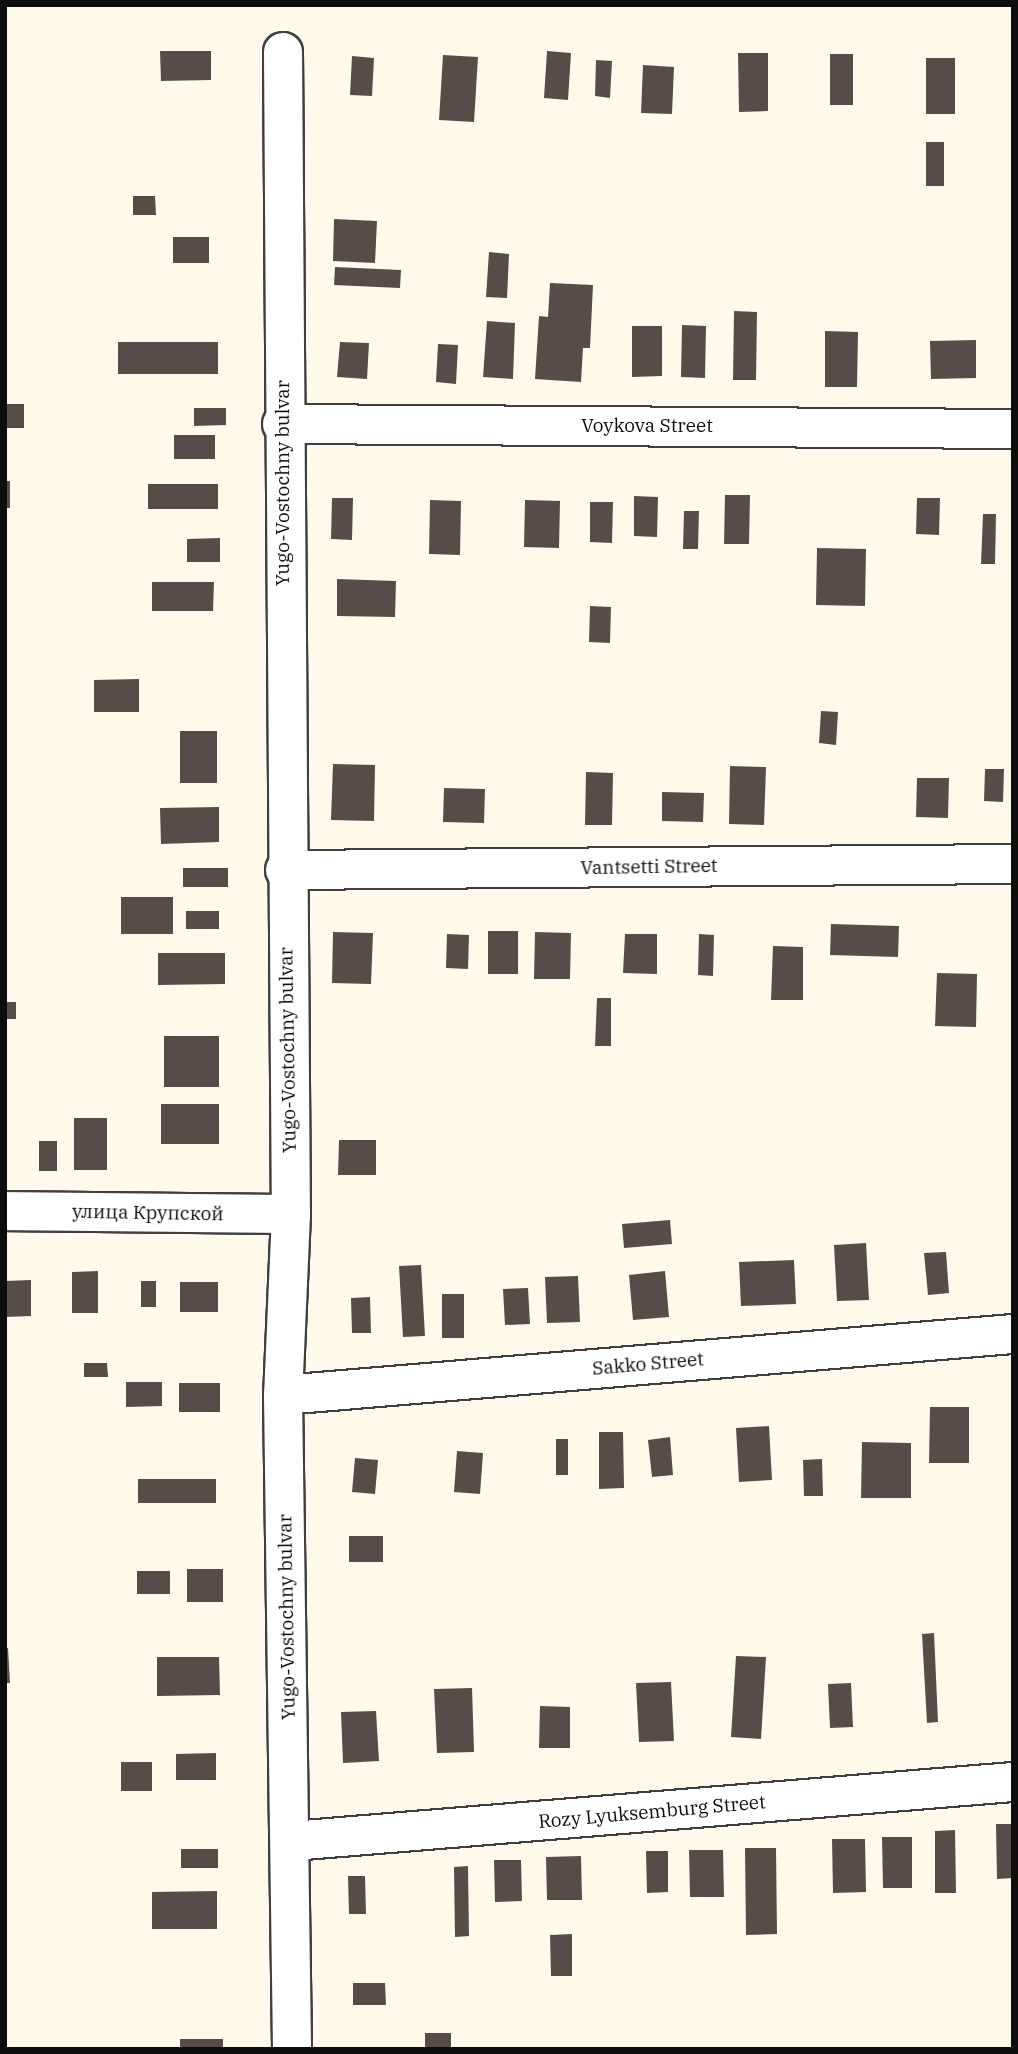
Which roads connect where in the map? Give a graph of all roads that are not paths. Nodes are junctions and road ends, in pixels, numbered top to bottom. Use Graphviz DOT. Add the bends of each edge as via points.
graph roads {
  1 [pos="283,52"];
  2 [pos="282,424"];
  3 [pos="1013,429"];
  4 [pos="1013,864"];
  5 [pos="285,870"];
  6 [pos="5,1211"];
  7 [pos="291,1214"];
  8 [pos="1013,1334"];
  9 [pos="283,1395"];
  10 [pos="1013,1782"];
  11 [pos="292,1842"];
  12 [pos="292,2049"];
  1 -- 2 [label="street, Yugo-Vostochny bulvar"];
  2 -- 3 [label="street, Voykova Street"];
  2 -- 5 [label="street, Yugo-Vostochny bulvar"];
  4 -- 5 [label="street, Vantsetti Street"];
  5 -- 7 [label="street, Yugo-Vostochny bulvar"];
  6 -- 7 [label="street, улица Крупской"];
  7 -- 9 [label="street, Yugo-Vostochny bulvar"];
  8 -- 9 [label="street, Sakko Street"];
  9 -- 11 [label="street, Yugo-Vostochny bulvar"];
  10 -- 11 [label="street, Rozy Lyuksemburg Street"];
  11 -- 12 [label="street, Yugo-Vostochny bulvar"];
}
